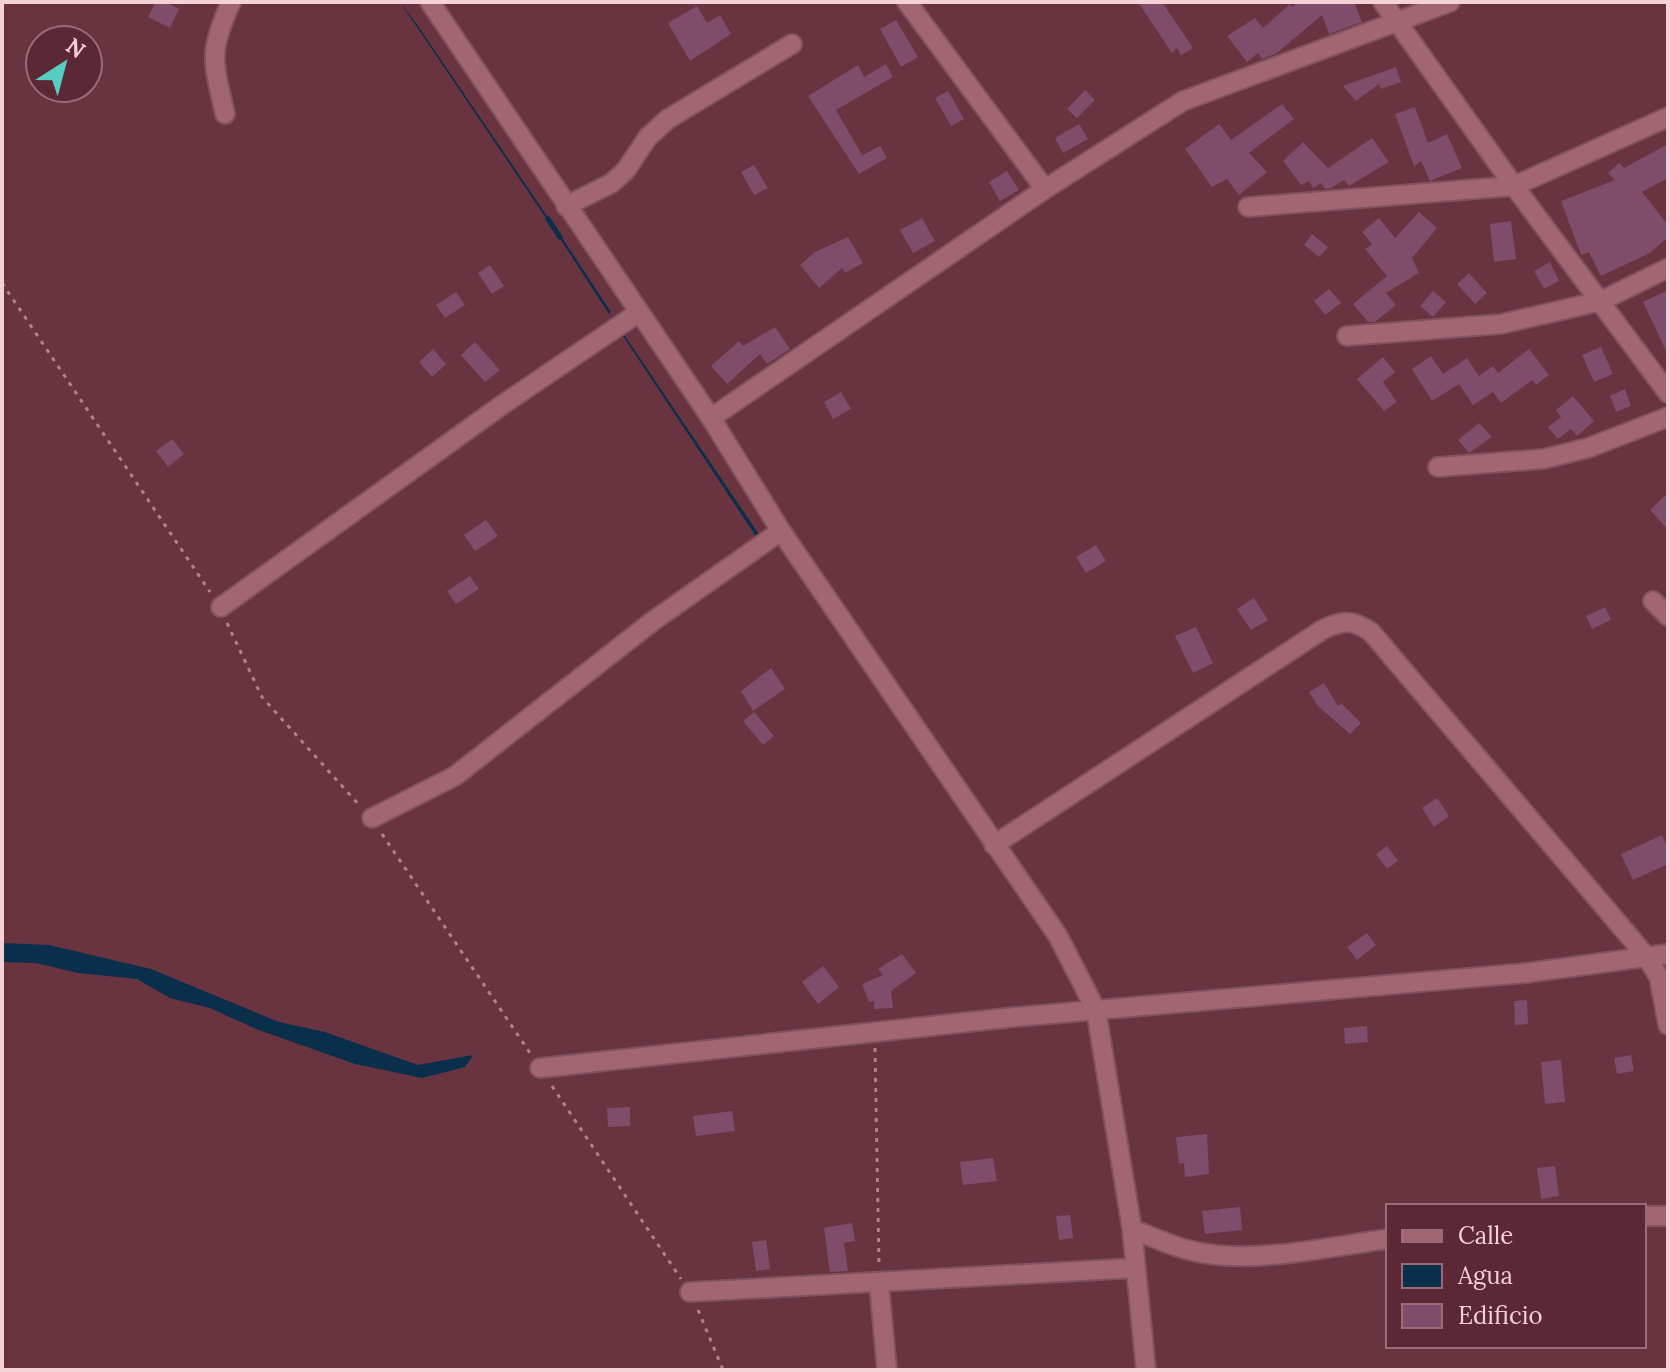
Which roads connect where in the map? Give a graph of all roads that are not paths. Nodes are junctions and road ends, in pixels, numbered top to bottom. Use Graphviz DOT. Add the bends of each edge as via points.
graph roads {
  1 [pos="231,2"];
  2 [pos="430,2"];
  3 [pos="907,2"];
  4 [pos="1383,2"];
  5 [pos="1450,2"];
  6 [pos="1399,24"];
  7 [pos="792,44"];
  8 [pos="225,114"];
  9 [pos="1668,117"];
  10 [pos="1514,186"];
  11 [pos="1045,189"];
  12 [pos="566,206"];
  13 [pos="1248,207"];
  14 [pos="1668,268"];
  15 [pos="1601,301"];
  16 [pos="638,313"];
  17 [pos="1347,336"];
  18 [pos="1668,393"];
  19 [pos="1668,417"];
  20 [pos="711,418"];
  21 [pos="1438,467"];
  22 [pos="781,531"];
  23 [pos="1653,601"];
  24 [pos="221,607"];
  25 [pos="1668,616"];
  26 [pos="372,818"];
  27 [pos="994,845"];
  28 [pos="1668,954"];
  29 [pos="1646,956"];
  30 [pos="1096,1010"];
  31 [pos="1668,1025"];
  32 [pos="540,1068"];
  33 [pos="1646,1216"];
  34 [pos="1668,1216"];
  35 [pos="1132,1229"];
  36 [pos="1386,1239"];
  37 [pos="1135,1268"];
  38 [pos="879,1284"];
  39 [pos="690,1292"];
  40 [pos="887,1370"];
  41 [pos="1146,1370"];
  1 -- 8 [label="street" via="212,58"];
  2 -- 12 [label="street"];
  3 -- 11 [label="street"];
  4 -- 6 [label="street"];
  5 -- 6 [label="street"];
  6 -- 10 [label="street"];
  6 -- 11 [label="street" via="1183,101"];
  7 -- 12 [label="street" via="668,119 612,183"];
  9 -- 10 [label="street"];
  10 -- 13 [label="street"];
  10 -- 15 [label="street"];
  11 -- 20 [label="street"];
  12 -- 16 [label="street"];
  14 -- 15 [label="street"];
  15 -- 17 [label="street" via="1501,324"];
  15 -- 18 [label="street"];
  16 -- 20 [label="street"];
  16 -- 24 [label="street"];
  19 -- 21 [label="street" via="1543,459"];
  20 -- 22 [label="street"];
  22 -- 26 [label="street" via="653,621 455,776"];
  22 -- 27 [label="street"];
  23 -- 25 [label="street"];
  27 -- 29 [label="street" via="1322,630 1342,620 1356,622 1371,632"];
  27 -- 30 [label="street" via="1058,936"];
  28 -- 29 [label="street"];
  29 -- 30 [label="street" via="1526,973"];
  29 -- 31 [label="street" via="1659,977"];
  30 -- 32 [label="street"];
  30 -- 35 [label="street"];
  33 -- 34 [label="street"];
  35 -- 36 [label="street" via="1210,1255 1281,1253"];
  35 -- 37 [label="street"];
  37 -- 38 [label="street"];
  37 -- 41 [label="street"];
  38 -- 39 [label="street"];
  38 -- 40 [label="street"];
}
